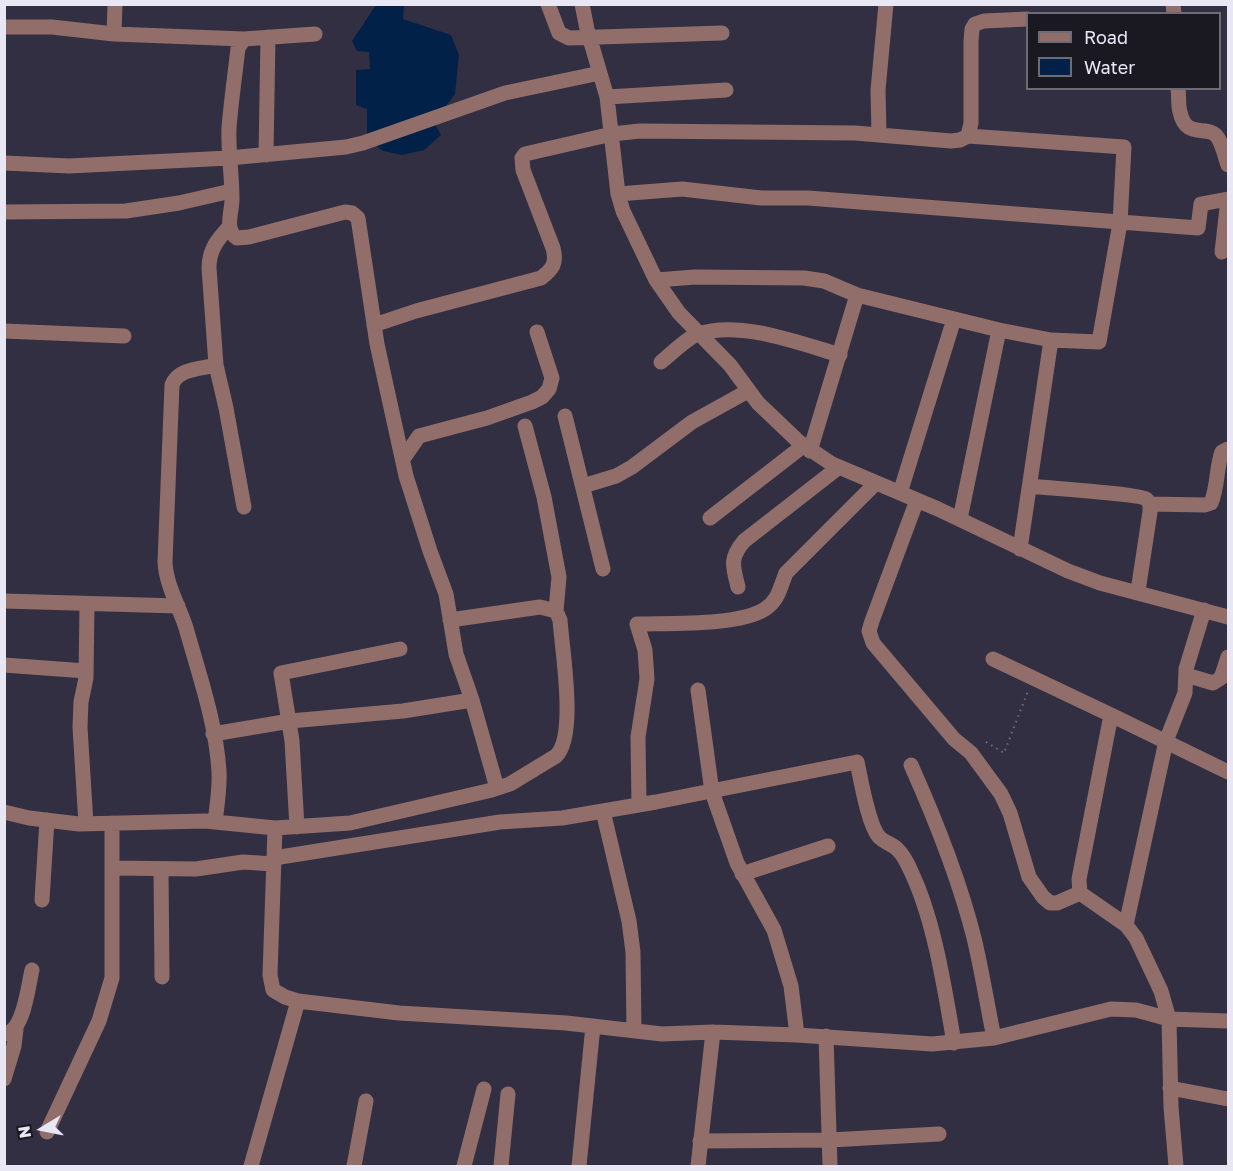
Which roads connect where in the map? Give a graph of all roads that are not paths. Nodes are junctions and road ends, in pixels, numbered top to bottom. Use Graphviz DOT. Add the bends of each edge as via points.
graph roads {
  1 [pos="115,4"];
  2 [pos="548,4"];
  3 [pos="582,4"];
  4 [pos="886,4"];
  5 [pos="1026,19"];
  6 [pos="4,27"];
  7 [pos="722,33"];
  8 [pos="114,34"];
  9 [pos="315,34"];
  10 [pos="268,37"];
  11 [pos="244,39"];
  12 [pos="590,39"];
  13 [pos="600,73"];
  14 [pos="726,90"];
  15 [pos="1178,90"];
  16 [pos="608,97"];
  17 [pos="612,134"];
  18 [pos="879,134"];
  19 [pos="968,136"];
  20 [pos="266,155"];
  21 [pos="229,158"];
  22 [pos="4,163"];
  23 [pos="1228,165"];
  24 [pos="231,191"];
  25 [pos="618,194"];
  26 [pos="4,212"];
  27 [pos="1120,223"];
  28 [pos="229,228"];
  29 [pos="1222,252"];
  30 [pos="656,280"];
  31 [pos="857,295"];
  32 [pos="954,319"];
  33 [pos="374,325"];
  34 [pos="999,330"];
  35 [pos="4,331"];
  36 [pos="537,332"];
  37 [pos="697,334"];
  38 [pos="124,336"];
  39 [pos="1051,340"];
  40 [pos="840,355"];
  41 [pos="661,362"];
  42 [pos="216,365"];
  43 [pos="748,391"];
  44 [pos="565,416"];
  45 [pos="525,426"];
  46 [pos="806,448"];
  47 [pos="1228,450"];
  48 [pos="403,459"];
  49 [pos="839,467"];
  50 [pos="876,483"];
  51 [pos="583,486"];
  52 [pos="1030,486"];
  53 [pos="900,493"];
  54 [pos="917,500"];
  55 [pos="1150,504"];
  56 [pos="244,507"];
  57 [pos="710,518"];
  58 [pos="960,519"];
  59 [pos="1020,549"];
  60 [pos="603,570"];
  61 [pos="738,587"];
  62 [pos="1138,591"];
  63 [pos="4,601"];
  64 [pos="87,604"];
  65 [pos="178,606"];
  66 [pos="1204,610"];
  67 [pos="556,611"];
  68 [pos="1228,617"];
  69 [pos="450,620"];
  70 [pos="400,649"];
  71 [pos="1228,657"];
  72 [pos="993,659"];
  73 [pos="4,665"];
  74 [pos="86,671"];
  75 [pos="1186,675"];
  76 [pos="698,690"];
  77 [pos="472,700"];
  78 [pos="1111,715"];
  79 [pos="290,721"];
  80 [pos="213,734"];
  81 [pos="1166,741"];
  82 [pos="911,765"];
  83 [pos="1228,772"];
  84 [pos="497,788"];
  85 [pos="711,792"];
  86 [pos="639,805"];
  87 [pos="603,811"];
  88 [pos="4,812"];
  89 [pos="47,820"];
  90 [pos="215,822"];
  91 [pos="112,823"];
  92 [pos="86,824"];
  93 [pos="297,827"];
  94 [pos="275,828"];
  95 [pos="828,846"];
  96 [pos="274,861"];
  97 [pos="112,868"];
  98 [pos="161,869"];
  99 [pos="742,874"];
  100 [pos="1080,893"];
  101 [pos="42,900"];
  102 [pos="1126,925"];
  103 [pos="32,970"];
  104 [pos="162,977"];
  105 [pos="298,1001"];
  106 [pos="1169,1019"];
  107 [pos="1228,1021"];
  108 [pos="593,1026"];
  109 [pos="10,1031"];
  110 [pos="634,1031"];
  111 [pos="713,1032"];
  112 [pos="797,1035"];
  113 [pos="826,1036"];
  114 [pos="994,1038"];
  115 [pos="954,1043"];
  116 [pos="4,1079"];
  117 [pos="1170,1088"];
  118 [pos="484,1089"];
  119 [pos="508,1094"];
  120 [pos="1228,1099"];
  121 [pos="366,1101"];
  122 [pos="47,1132"];
  123 [pos="939,1134"];
  124 [pos="830,1140"];
  125 [pos="700,1141"];
  126 [pos="251,1167"];
  127 [pos="354,1167"];
  128 [pos="465,1167"];
  129 [pos="501,1167"];
  130 [pos="579,1167"];
  131 [pos="698,1167"];
  132 [pos="830,1167"];
  133 [pos="1176,1167"];
  1 -- 8 [label="street"];
  2 -- 12 [label="street" via="559,33 569,38"];
  3 -- 12 [label="street"];
  4 -- 18 [label="street" via="878,90"];
  5 -- 19 [label="street" via="984,21 972,29"];
  6 -- 8 [label="street" via="52,27"];
  7 -- 12 [label="street"];
  8 -- 11 [label="street"];
  9 -- 10 [label="street"];
  10 -- 11 [label="street"];
  10 -- 20 [label="street"];
  11 -- 21 [label="street" via="238,48"];
  12 -- 13 [label="street"];
  13 -- 16 [label="street"];
  13 -- 20 [label="street" via="497,95 356,144"];
  14 -- 16 [label="street"];
  15 -- 23 [label="street" via="1180,113 1187,127 1218,137"];
  16 -- 17 [label="street"];
  17 -- 18 [label="street" via="705,130"];
  17 -- 25 [label="street"];
  17 -- 33 [label="street" via="532,151 522,158 556,258 548,273"];
  18 -- 19 [label="street" via="951,141"];
  19 -- 27 [label="street" via="1124,147"];
  20 -- 21 [label="street"];
  21 -- 22 [label="street" via="69,166"];
  21 -- 24 [label="street"];
  24 -- 26 [label="street" via="126,211"];
  24 -- 28 [label="street"];
  25 -- 27 [label="street" via="682,189"];
  25 -- 30 [label="street"];
  27 -- 29 [label="street" via="1198,228 1201,204 1228,199"];
  27 -- 39 [label="street" via="1099,342"];
  28 -- 33 [label="street" via="237,238 249,237 329,215 352,213 361,228"];
  28 -- 42 [label="street" via="209,256"];
  30 -- 31 [label="street" via="804,278 824,281"];
  30 -- 37 [label="street"];
  31 -- 32 [label="street"];
  31 -- 40 [label="street"];
  32 -- 34 [label="street"];
  32 -- 53 [label="street"];
  33 -- 48 [label="street"];
  34 -- 39 [label="street"];
  34 -- 58 [label="street"];
  35 -- 38 [label="street"];
  36 -- 48 [label="street" via="552,378 542,397 487,418 419,436"];
  37 -- 40 [label="street" via="751,331"];
  37 -- 41 [label="street"];
  37 -- 43 [label="street" via="730,365"];
  39 -- 52 [label="street"];
  40 -- 46 [label="street"];
  42 -- 56 [label="street"];
  42 -- 65 [label="street" via="180,374 172,385 165,562"];
  43 -- 46 [label="street" via="767,414"];
  43 -- 51 [label="street" via="692,422 632,467"];
  44 -- 51 [label="street"];
  45 -- 67 [label="street" via="558,570"];
  46 -- 49 [label="street"];
  46 -- 57 [label="street"];
  47 -- 55 [label="street" via="1220,458 1211,503"];
  48 -- 69 [label="street" via="411,496 446,594"];
  49 -- 50 [label="street"];
  49 -- 61 [label="street" via="736,550 732,561"];
  50 -- 53 [label="street"];
  50 -- 86 [label="street" via="786,573 781,591 765,610 737,619 637,624 645,650 647,678 638,737"];
  51 -- 60 [label="street"];
  52 -- 55 [label="street" via="1142,497"];
  52 -- 59 [label="street"];
  53 -- 54 [label="street"];
  54 -- 58 [label="street"];
  54 -- 100 [label="street" via="872,621 869,632 873,643 954,739 971,753 1001,794 1029,877 1042,897 1057,903"];
  55 -- 62 [label="street"];
  58 -- 59 [label="street"];
  59 -- 62 [label="street" via="1086,578"];
  62 -- 66 [label="street"];
  63 -- 64 [label="street"];
  64 -- 65 [label="street"];
  64 -- 74 [label="street"];
  65 -- 80 [label="street"];
  66 -- 68 [label="street"];
  66 -- 75 [label="street"];
  67 -- 69 [label="street" via="540,607"];
  67 -- 84 [label="street" via="566,691 561,750 510,784"];
  69 -- 77 [label="street" via="456,654"];
  70 -- 79 [label="street" via="281,673"];
  71 -- 75 [label="street" via="1218,681"];
  72 -- 78 [label="street"];
  73 -- 74 [label="street"];
  74 -- 92 [label="street" via="80,727"];
  75 -- 81 [label="street" via="1185,693"];
  76 -- 85 [label="street"];
  77 -- 79 [label="street" via="403,711"];
  77 -- 84 [label="street"];
  78 -- 81 [label="street"];
  78 -- 100 [label="street" via="1082,864"];
  79 -- 80 [label="street"];
  79 -- 93 [label="street"];
  80 -- 90 [label="street" via="219,775"];
  81 -- 83 [label="street"];
  81 -- 102 [label="street"];
  82 -- 114 [label="street" via="937,824 964,903"];
  84 -- 93 [label="street" via="363,821"];
  85 -- 86 [label="street"];
  85 -- 99 [label="street"];
  85 -- 115 [label="street" via="857,762 878,835 897,848 922,899"];
  86 -- 87 [label="street"];
  87 -- 96 [label="street" via="489,823"];
  87 -- 110 [label="street" via="629,921"];
  88 -- 89 [label="street"];
  89 -- 92 [label="street"];
  89 -- 101 [label="street"];
  90 -- 91 [label="street"];
  90 -- 94 [label="street"];
  91 -- 92 [label="street"];
  91 -- 97 [label="street"];
  93 -- 94 [label="street"];
  94 -- 96 [label="street"];
  95 -- 99 [label="street"];
  96 -- 98 [label="street"];
  96 -- 105 [label="street" via="270,975 273,990"];
  97 -- 98 [label="street"];
  97 -- 122 [label="street" via="112,978 99,1021"];
  98 -- 104 [label="street"];
  99 -- 112 [label="street" via="774,930 791,986"];
  100 -- 102 [label="street"];
  102 -- 106 [label="street" via="1156,977"];
  103 -- 109 [label="street" via="21,1018"];
  105 -- 108 [label="street" via="399,1013"];
  105 -- 126 [label="street"];
  106 -- 107 [label="street"];
  106 -- 114 [label="street" via="1136,1010 1111,1010"];
  106 -- 117 [label="street"];
  108 -- 110 [label="street"];
  108 -- 130 [label="street"];
  109 -- 116 [label="street" via="14,1046"];
  110 -- 111 [label="street"];
  111 -- 112 [label="street"];
  111 -- 125 [label="street"];
  112 -- 113 [label="street"];
  113 -- 115 [label="street" via="917,1044"];
  113 -- 124 [label="street"];
  114 -- 115 [label="street"];
  117 -- 120 [label="street"];
  117 -- 133 [label="street"];
  118 -- 128 [label="street"];
  119 -- 129 [label="street"];
  121 -- 127 [label="street"];
  123 -- 124 [label="street"];
  124 -- 125 [label="street"];
  124 -- 132 [label="street"];
  125 -- 131 [label="street"];
}
